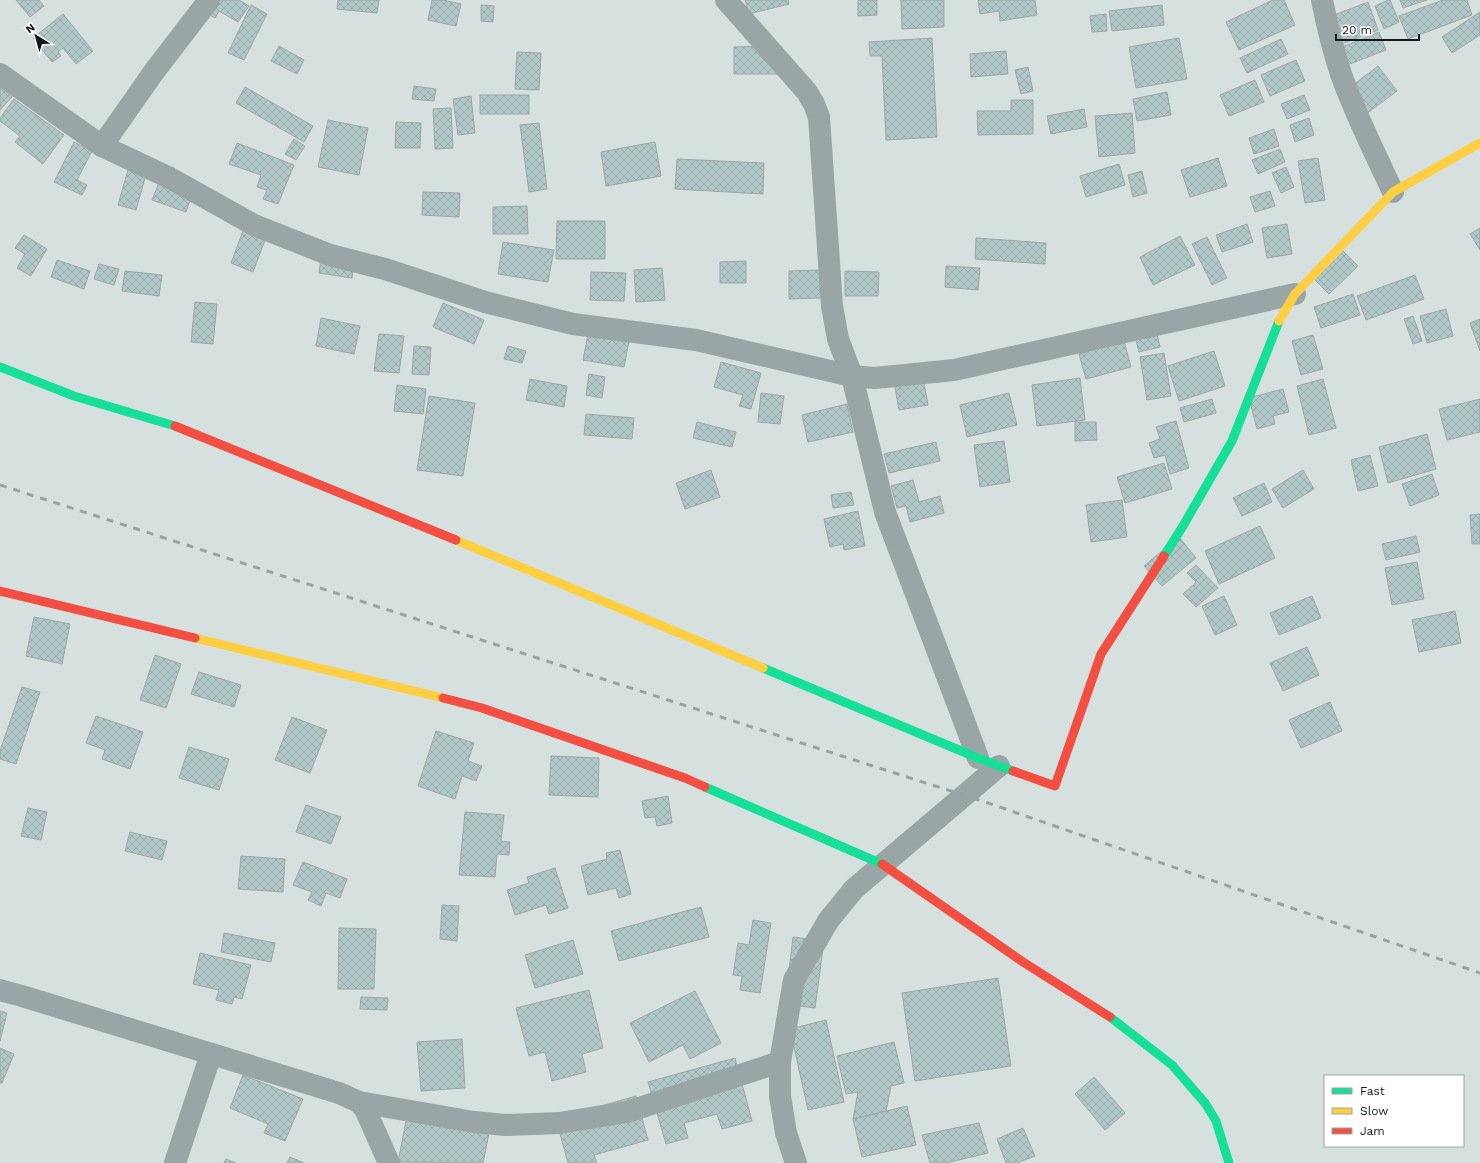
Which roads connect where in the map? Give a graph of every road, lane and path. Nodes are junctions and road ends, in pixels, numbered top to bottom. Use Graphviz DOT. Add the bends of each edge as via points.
graph roads {
  1 [pos="209,0"];
  2 [pos="726,0"];
  3 [pos="1322,0"];
  4 [pos="0,74"];
  5 [pos="1480,143"];
  6 [pos="102,146"];
  7 [pos="1393,192"];
  8 [pos="1295,294"];
  9 [pos="0,367"];
  10 [pos="852,376"];
  11 [pos="0,591"];
  12 [pos="978,758"];
  13 [pos="999,766"];
  14 [pos="882,864"];
  15 [pos="0,990"];
  16 [pos="211,1054"];
  17 [pos="780,1062"];
  18 [pos="359,1102"];
  19 [pos="175,1163"];
  20 [pos="389,1163"];
  21 [pos="796,1163"];
  22 [pos="1229,1163"];
  1 -- 6 [label="street" via="153,72"];
  2 -- 10 [label="street" via="807,92 819,117 832,306 838,339"];
  3 -- 7 [label="street" via="1330,38 1342,75"];
  4 -- 6 [label="street"];
  5 -- 7 [label="street"];
  6 -- 10 [label="street" via="170,178 254,225 330,255 385,269 485,302 573,324 691,339"];
  7 -- 8 [label="street"];
  8 -- 10 [label="street" via="954,370 875,378"];
  8 -- 13 [label="street" via="1280,320 1232,441 1183,526 1100,654 1055,786"];
  9 -- 12 [label="street" via="74,396 181,429 471,546"];
  10 -- 12 [label="street" via="885,512"];
  11 -- 14 [label="street" via="482,708 685,778"];
  12 -- 13 [label="street"];
  13 -- 14 [label="street"];
  14 -- 17 [label="street" via="854,889 828,920 794,980"];
  14 -- 22 [label="street" via="1023,962 1118,1022 1172,1065 1205,1103 1216,1121"];
  15 -- 16 [label="street"];
  16 -- 18 [label="street" via="339,1093"];
  16 -- 19 [label="street"];
  17 -- 18 [label="street" via="627,1112 559,1123 506,1125 474,1122"];
  17 -- 21 [label="street" via="780,1096 784,1125"];
  18 -- 20 [label="street" via="365,1109"];
}
